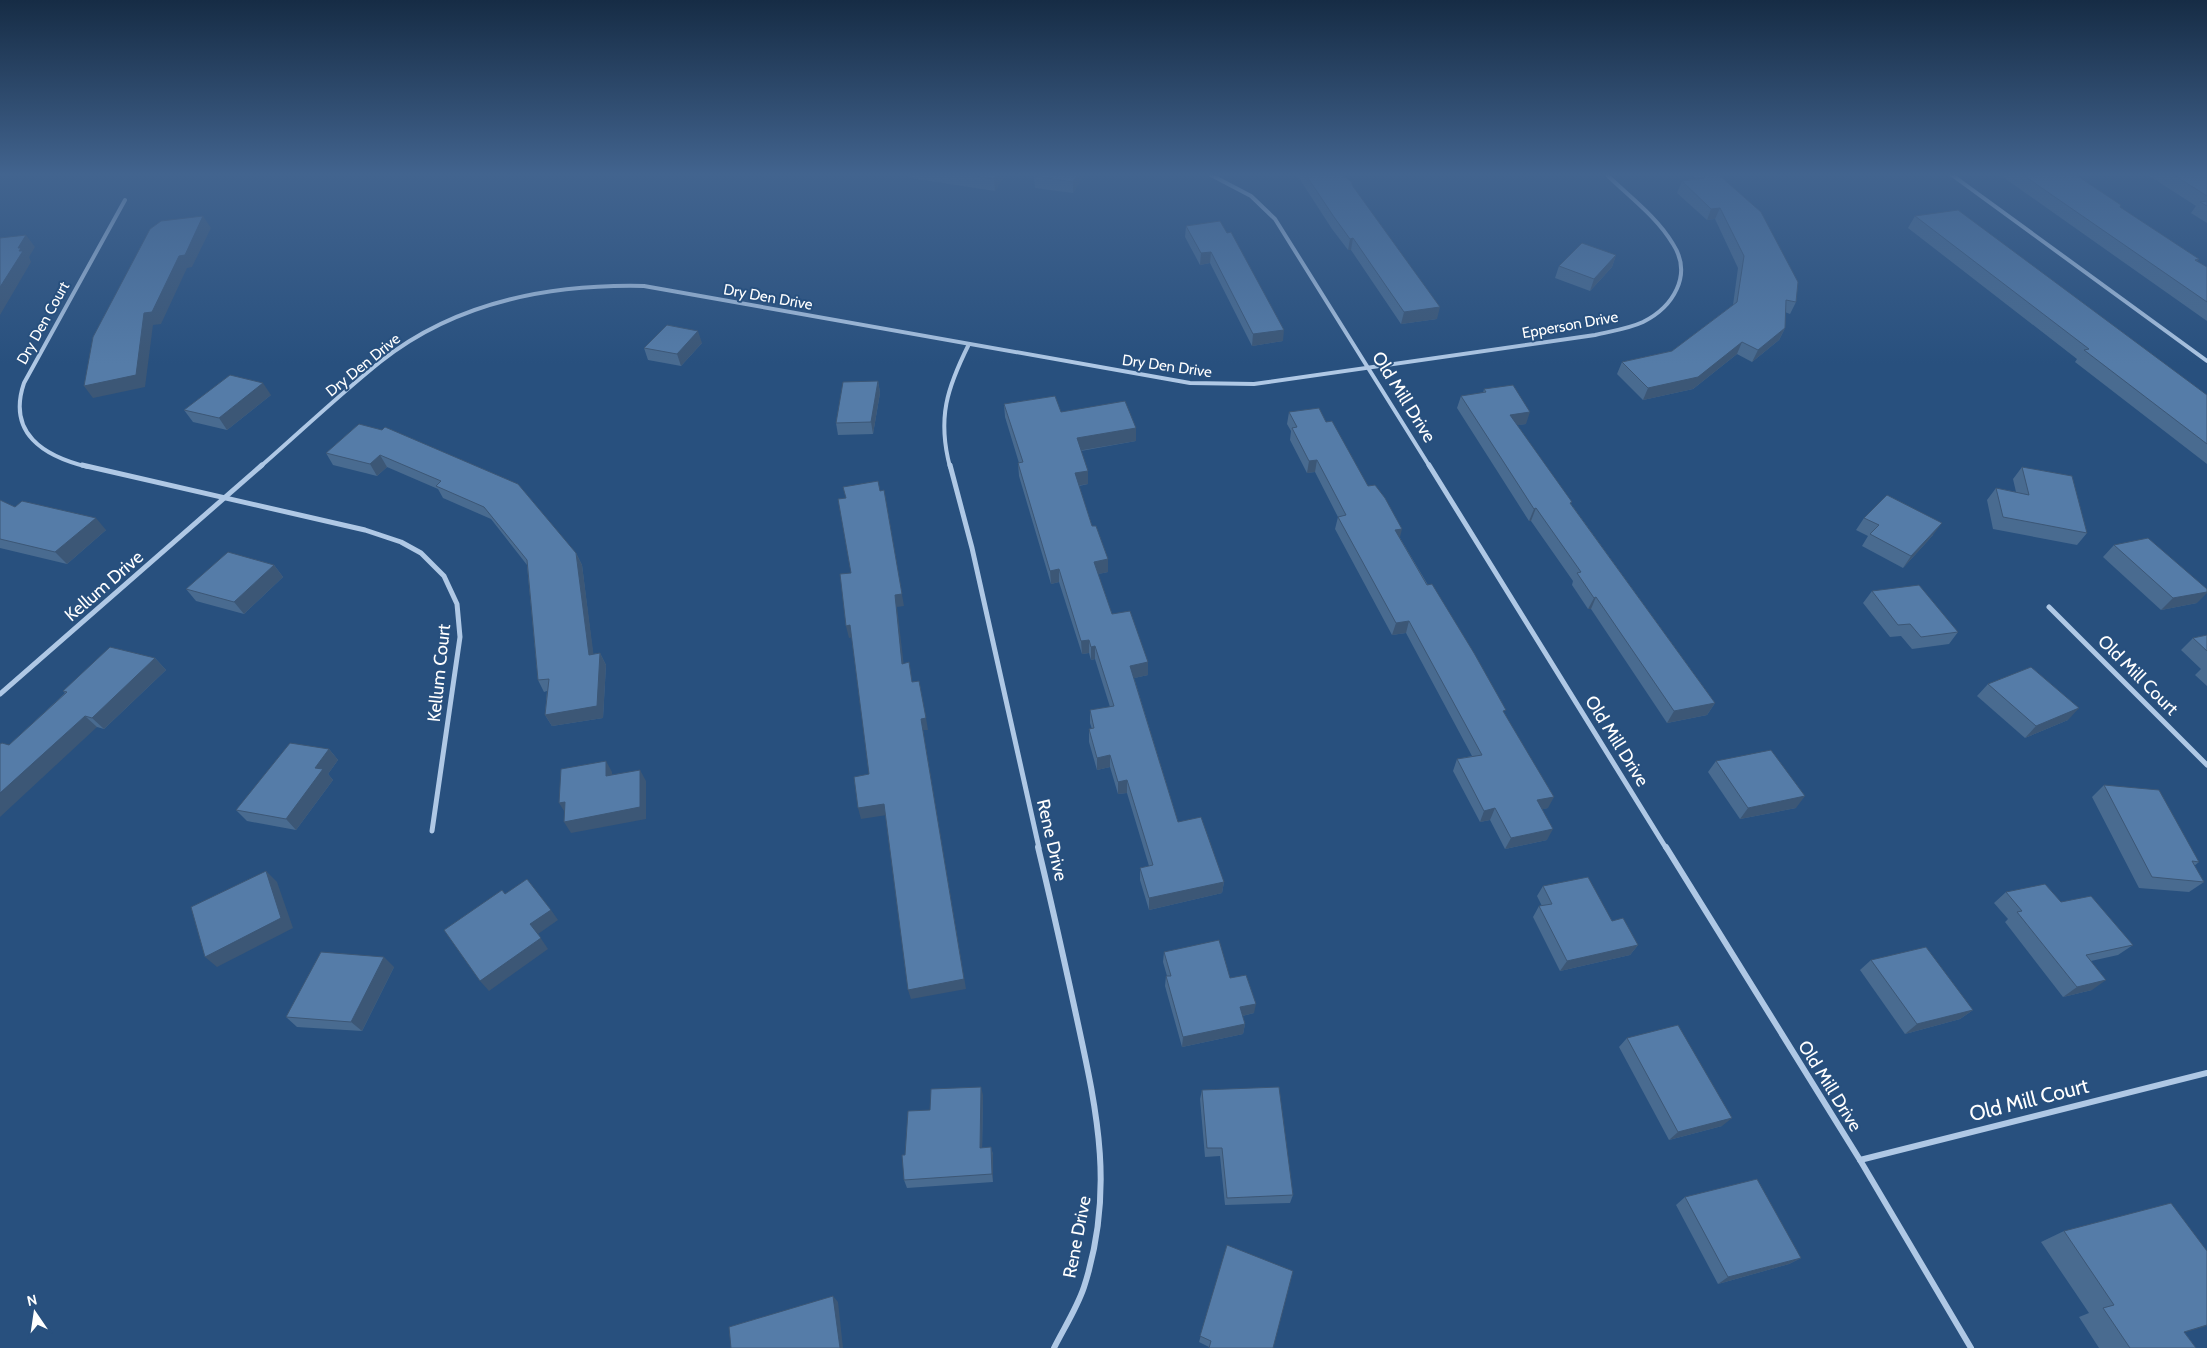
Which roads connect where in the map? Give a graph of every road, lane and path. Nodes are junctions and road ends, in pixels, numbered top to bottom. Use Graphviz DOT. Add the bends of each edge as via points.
graph roads {
  1 [pos="104,238"];
  2 [pos="1287,238"];
  3 [pos="1669,238"];
  4 [pos="2038,238"];
  5 [pos="970,344"];
  6 [pos="2207,361"];
  7 [pos="1369,366"];
  8 [pos="226,498"];
  9 [pos="2049,607"];
  10 [pos="0,694"];
  11 [pos="2207,765"];
  12 [pos="432,831"];
  13 [pos="2207,1073"];
  14 [pos="1860,1160"];
  15 [pos="1055,1346"];
  16 [pos="1971,1348"];
  1 -- 8 [label="street, Dry Den Court" via="27,375 18,398 20,420 31,439 60,458"];
  2 -- 7 [label="street, Old Mill Drive"];
  3 -- 7 [label="street, Epperson Drive" via="1678,252 1682,278 1666,307 1645,321 1617,331"];
  4 -- 6 [label="street"];
  5 -- 7 [label="street, Dry Den Drive" via="1190,383 1254,384"];
  5 -- 8 [label="street, Dry Den Drive" via="644,286 586,285 524,294 453,318 405,344 381,361"];
  5 -- 15 [label="street, Rene Drive" via="953,376 946,401 946,451 980,587 1091,1082 1100,1135 1101,1198 1084,1286"];
  7 -- 14 [label="street, Old Mill Drive"];
  8 -- 10 [label="street, Kellum Drive"];
  8 -- 12 [label="street, Kellum Court" via="390,538 421,553 444,576 457,604 460,638"];
  9 -- 11 [label="street, Old Mill Court"];
  13 -- 14 [label="street, Old Mill Court"];
  14 -- 16 [label="street, Old Mill Drive"];
}
